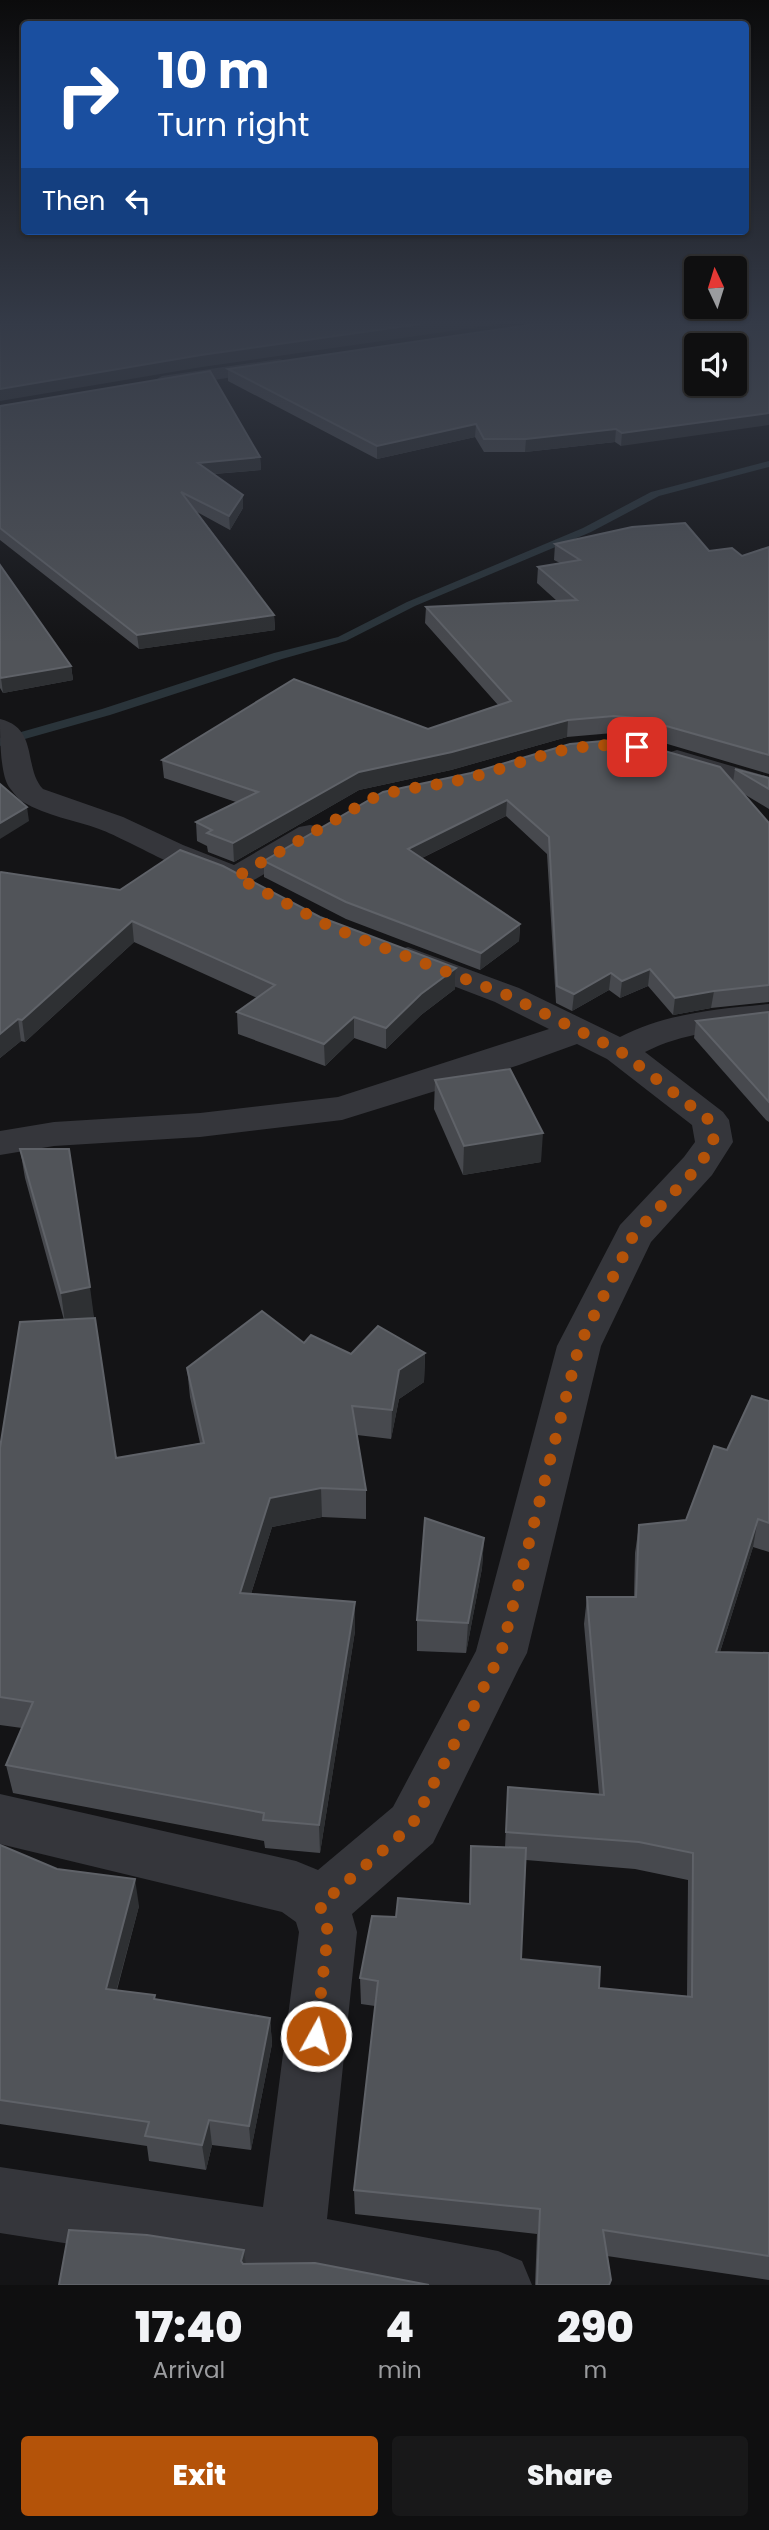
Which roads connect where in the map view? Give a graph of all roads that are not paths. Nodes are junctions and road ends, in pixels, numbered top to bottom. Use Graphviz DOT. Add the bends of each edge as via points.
graph roads {
  1 [pos="6,734"];
  2 [pos="648,750"];
  3 [pos="769,786"];
  4 [pos="337,818"];
  5 [pos="236,877"];
  6 [pos="273,896"];
  7 [pos="383,947"];
  8 [pos="769,1015"];
  9 [pos="578,1031"];
  10 [pos="620,1051"];
  11 [pos="0,1143"];
  12 [pos="0,1819"];
  13 [pos="320,1905"];
  14 [pos="0,2200"];
  15 [pos="286,2265"];
  16 [pos="498,2285"];
  1 -- 5 [label="street" via="20,782 32,795 112,822"];
  2 -- 3 [label="street"];
  4 -- 5 [label="street"];
  5 -- 6 [label="street"];
  7 -- 9 [label="street" via="507,995"];
  8 -- 10 [label="street" via="705,1021 655,1033"];
  9 -- 10 [label="street"];
  9 -- 11 [label="street" via="342,1108"];
  10 -- 13 [label="street" via="709,1120 714,1142 698,1167 634,1234 579,1346 495,1665 412,1825"];
  12 -- 13 [label="street" via="296,1888"];
  13 -- 15 [label="street" via="328,1932"];
  14 -- 15 [label="street"];
  15 -- 16 [label="street"];
}
